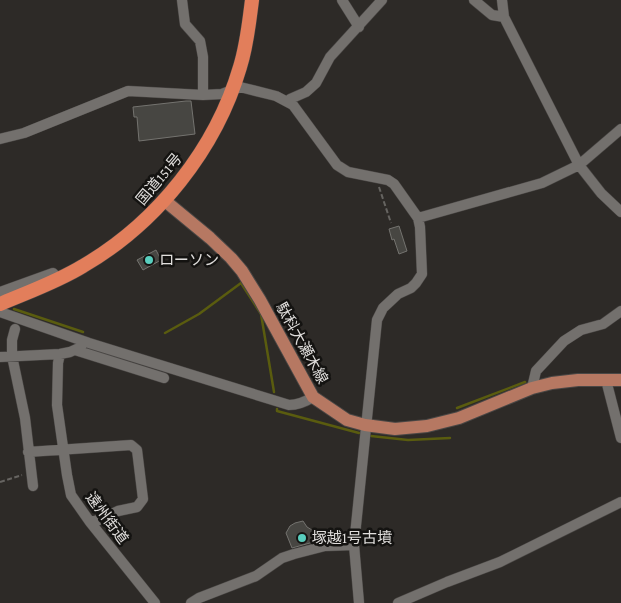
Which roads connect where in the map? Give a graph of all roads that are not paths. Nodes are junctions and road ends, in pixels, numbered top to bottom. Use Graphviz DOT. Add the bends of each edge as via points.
graph roads {
  1 [pos="182,0"];
  2 [pos="252,0"];
  3 [pos="342,0"];
  4 [pos="382,0"];
  5 [pos="474,0"];
  6 [pos="502,0"];
  7 [pos="504,17"];
  8 [pos="358,27"];
  9 [pos="233,90"];
  10 [pos="203,95"];
  11 [pos="289,102"];
  12 [pos="621,129"];
  13 [pos="0,139"];
  14 [pos="579,165"];
  15 [pos="164,200"];
  16 [pos="621,212"];
  17 [pos="418,218"];
  18 [pos="58,279"];
  19 [pos="0,292"];
  20 [pos="2,310"];
  21 [pos="621,311"];
  22 [pos="16,329"];
  23 [pos="88,343"];
  24 [pos="74,347"];
  25 [pos="60,354"];
  26 [pos="12,356"];
  27 [pos="0,357"];
  28 [pos="164,378"];
  29 [pos="606,380"];
  30 [pos="621,380"];
  31 [pos="532,388"];
  32 [pos="313,397"];
  33 [pos="365,425"];
  34 [pos="621,438"];
  35 [pos="63,449"];
  36 [pos="28,452"];
  37 [pos="33,486"];
  38 [pos="621,502"];
  39 [pos="90,522"];
  40 [pos="354,545"];
  41 [pos="155,603"];
  42 [pos="192,603"];
  43 [pos="359,603"];
  44 [pos="398,603"];
  1 -- 10 [label="street" via="185,24 200,41"];
  2 -- 9 [label="highway, 国道151号" via="246,42"];
  3 -- 8 [label="street"];
  4 -- 8 [label="street"];
  5 -- 7 [label="street" via="492,15"];
  6 -- 7 [label="street"];
  7 -- 14 [label="street"];
  8 -- 11 [label="street" via="330,57 316,83"];
  9 -- 10 [label="street"];
  9 -- 11 [label="street" via="240,87"];
  9 -- 15 [label="highway, 国道151号" via="212,134 188,172"];
  10 -- 13 [label="street" via="128,92 24,133"];
  11 -- 17 [label="street" via="337,166 348,172 388,180"];
  12 -- 14 [label="street"];
  14 -- 16 [label="street"];
  14 -- 17 [label="street" via="542,183"];
  15 -- 18 [label="highway, 国道151号" via="146,220 113,247"];
  15 -- 32 [label="main road, 駄科大瀬木線" via="210,238 242,271"];
  17 -- 33 [label="street" via="422,274 411,288 398,294 383,308 377,320"];
  18 -- 19 [label="street" via="52,273"];
  18 -- 20 [label="highway, 国道151号"];
  20 -- 23 [label="street"];
  21 -- 31 [label="street" via="603,324 582,330 564,341 536,371"];
  22 -- 26 [label="street"];
  23 -- 24 [label="street"];
  23 -- 32 [label="street" via="289,405"];
  24 -- 25 [label="street" via="70,352"];
  24 -- 28 [label="street"];
  25 -- 26 [label="street"];
  25 -- 35 [label="street, 遠州街道" via="57,405"];
  26 -- 27 [label="street"];
  26 -- 36 [label="street" via="25,418"];
  29 -- 30 [label="main road, 駄科大瀬木線"];
  29 -- 31 [label="main road, 駄科大瀬木線" via="552,383"];
  29 -- 34 [label="street"];
  31 -- 33 [label="main road, 駄科大瀬木線" via="459,418 427,426 395,429"];
  32 -- 33 [label="main road, 駄科大瀬木線" via="347,420"];
  33 -- 40 [label="street"];
  35 -- 36 [label="street"];
  35 -- 39 [label="street, 遠州街道" via="71,495"];
  35 -- 39 [label="street" via="132,445 137,450 143,499 137,507"];
  36 -- 37 [label="street"];
  38 -- 44 [label="street" via="500,562"];
  39 -- 41 [label="street, 遠州街道"];
  40 -- 42 [label="street" via="325,546 282,558 256,576"];
  40 -- 43 [label="street"];
}
